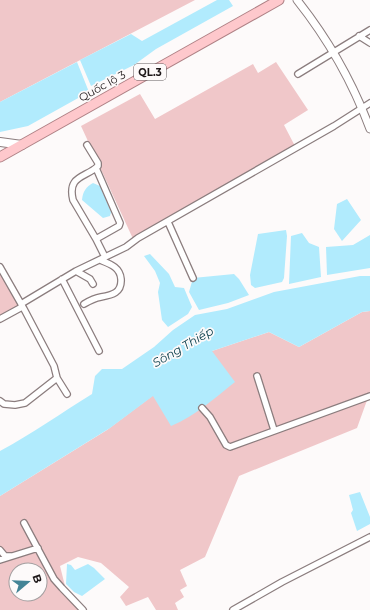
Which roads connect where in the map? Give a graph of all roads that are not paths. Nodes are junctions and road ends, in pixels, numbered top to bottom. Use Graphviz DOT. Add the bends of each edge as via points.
graph roads {
  1 [pos="279,0"];
  2 [pos="297,0"];
  3 [pos="370,30"];
  4 [pos="359,36"];
  5 [pos="370,43"];
  6 [pos="333,53"];
  7 [pos="298,74"];
  8 [pos="370,103"];
  9 [pos="362,108"];
  10 [pos="370,129"];
  11 [pos="0,142"];
  12 [pos="22,145"];
  13 [pos="87,145"];
  14 [pos="0,157"];
  15 [pos="96,168"];
  16 [pos="168,222"];
  17 [pos="96,239"];
  18 [pos="102,258"];
  19 [pos="0,268"];
  20 [pos="76,271"];
  21 [pos="193,278"];
  22 [pos="62,280"];
  23 [pos="93,284"];
  24 [pos="84,304"];
  25 [pos="22,305"];
  26 [pos="0,319"];
  27 [pos="100,351"];
  28 [pos="257,376"];
  29 [pos="56,378"];
  30 [pos="67,394"];
  31 [pos="370,396"];
  32 [pos="0,401"];
  33 [pos="202,408"];
  34 [pos="274,430"];
  35 [pos="24,523"];
  36 [pos="370,537"];
  37 [pos="38,548"];
  38 [pos="0,550"];
  39 [pos="12,556"];
  40 [pos="0,560"];
  41 [pos="83,610"];
  42 [pos="233,610"];
  1 -- 12 [label="highway, Quốc lộ 3 / QL.3"];
  2 -- 6 [label="street"];
  3 -- 4 [label="street"];
  4 -- 5 [label="street"];
  4 -- 6 [label="street"];
  6 -- 7 [label="street"];
  6 -- 9 [label="street"];
  8 -- 9 [label="street"];
  9 -- 10 [label="street"];
  9 -- 16 [label="street"];
  11 -- 12 [label="main road"];
  12 -- 14 [label="highway, Quốc lộ 3 / QL.3"];
  13 -- 15 [label="street" via="98,163"];
  15 -- 17 [label="street" via="78,178 73,186 72,195"];
  15 -- 17 [label="street" via="120,223"];
  16 -- 18 [label="street"];
  16 -- 21 [label="street"];
  17 -- 18 [label="street"];
  18 -- 20 [label="street"];
  18 -- 24 [label="street" via="119,271 121,287 115,293"];
  19 -- 25 [label="street"];
  20 -- 22 [label="street"];
  20 -- 23 [label="street" via="90,279"];
  22 -- 25 [label="street"];
  22 -- 27 [label="street"];
  25 -- 26 [label="street"];
  25 -- 29 [label="street" via="54,366"];
  28 -- 34 [label="street"];
  29 -- 30 [label="street"];
  29 -- 32 [label="street" via="25,403 15,405"];
  31 -- 34 [label="street"];
  33 -- 34 [label="street" via="226,445 230,447"];
  35 -- 37 [label="street"];
  36 -- 42 [label="street"];
  37 -- 39 [label="street"];
  37 -- 41 [label="street" via="57,584"];
  38 -- 39 [label="street" via="5,556"];
  39 -- 40 [label="street"];
}
